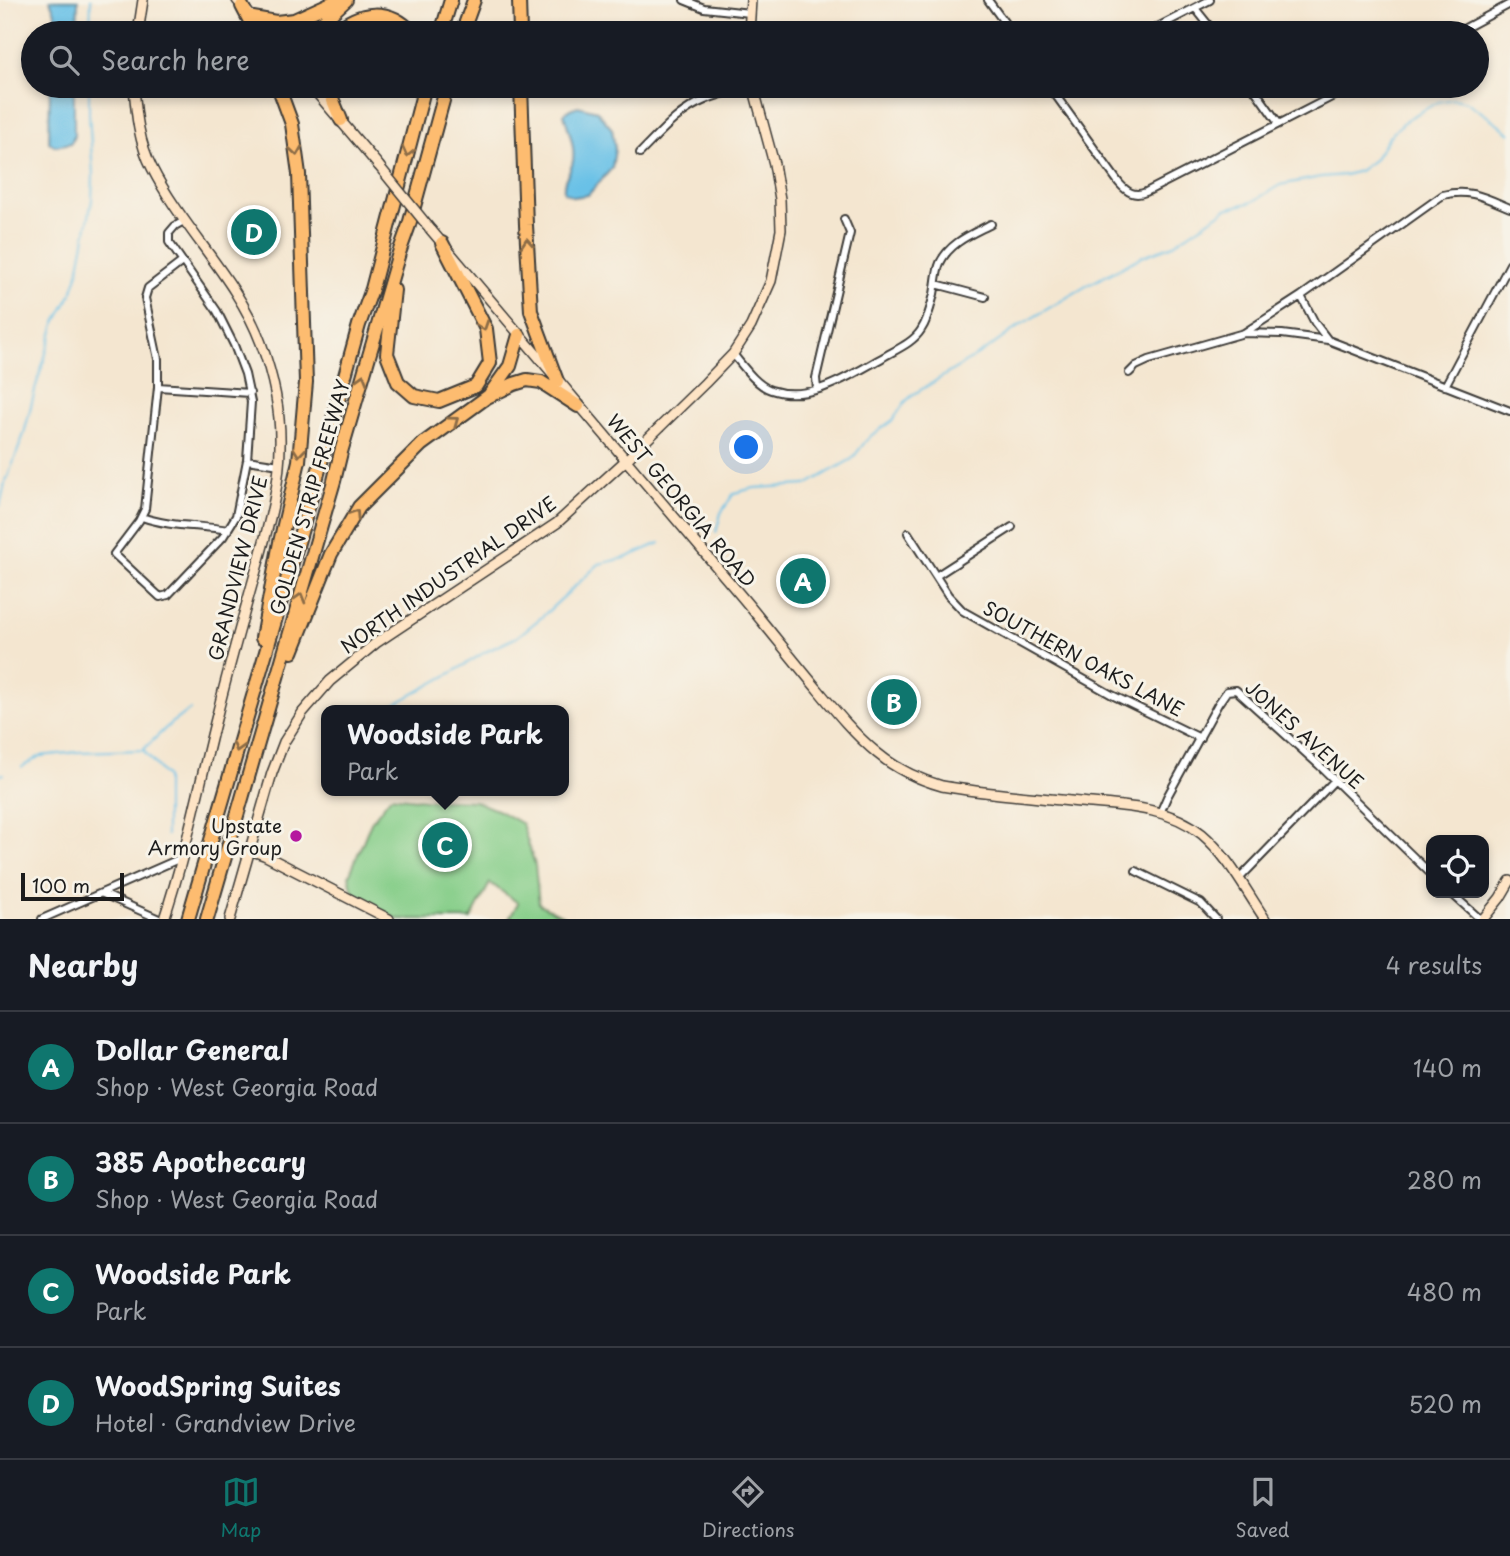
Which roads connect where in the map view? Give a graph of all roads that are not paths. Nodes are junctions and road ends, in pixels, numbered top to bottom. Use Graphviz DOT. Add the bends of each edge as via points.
graph roads {
  1 [pos="143,0"];
  2 [pos="338,0"];
  3 [pos="346,0"];
  4 [pos="451,0"];
  5 [pos="474,0"];
  6 [pos="519,0"];
  7 [pos="684,0"];
  8 [pos="751,0"];
  9 [pos="988,0"];
  10 [pos="1210,0"];
  11 [pos="240,3"];
  12 [pos="1510,4"];
  13 [pos="1195,8"];
  14 [pos="750,13"];
  15 [pos="253,18"];
  16 [pos="140,21"];
  17 [pos="250,21"];
  18 [pos="256,21"];
  19 [pos="270,21"];
  20 [pos="285,21"];
  21 [pos="323,21"];
  22 [pos="350,21"];
  23 [pos="398,21"];
  24 [pos="445,21"];
  25 [pos="467,21"];
  26 [pos="520,21"];
  27 [pos="750,21"];
  28 [pos="1003,21"];
  29 [pos="1170,21"];
  30 [pos="1205,21"];
  31 [pos="1478,21"];
  32 [pos="135,98"];
  33 [pos="282,98"];
  34 [pos="322,98"];
  35 [pos="332,98"];
  36 [pos="420,98"];
  37 [pos="444,98"];
  38 [pos="521,98"];
  39 [pos="709,98"];
  40 [pos="756,98"];
  41 [pos="1058,98"];
  42 [pos="1261,98"];
  43 [pos="1330,98"];
  44 [pos="341,120"];
  45 [pos="1279,124"];
  46 [pos="640,153"];
  47 [pos="1510,208"];
  48 [pos="844,219"];
  49 [pos="184,221"];
  50 [pos="991,224"];
  51 [pos="442,243"];
  52 [pos="399,253"];
  53 [pos="182,262"];
  54 [pos="1510,264"];
  55 [pos="936,284"];
  56 [pos="1301,296"];
  57 [pos="985,297"];
  58 [pos="1244,333"];
  59 [pos="519,335"];
  60 [pos="1328,340"];
  61 [pos="733,354"];
  62 [pos="1129,373"];
  63 [pos="557,380"];
  64 [pos="1445,386"];
  65 [pos="158,387"];
  66 [pos="817,389"];
  67 [pos="250,393"];
  68 [pos="487,397"];
  69 [pos="578,405"];
  70 [pos="1510,411"];
  71 [pos="247,460"];
  72 [pos="625,461"];
  73 [pos="280,465"];
  74 [pos="142,517"];
  75 [pos="1013,527"];
  76 [pos="228,530"];
  77 [pos="908,533"];
  78 [pos="936,576"];
  79 [pos="248,710"];
  80 [pos="268,710"];
  81 [pos="1200,738"];
  82 [pos="1334,780"];
  83 [pos="1160,813"];
  84 [pos="250,850"];
  85 [pos="181,858"];
  86 [pos="1426,869"];
  87 [pos="1136,871"];
  88 [pos="1238,879"];
  89 [pos="1510,881"];
  90 [pos="103,894"];
  91 [pos="1457,898"];
  92 [pos="1262,918"];
  93 [pos="42,919"];
  94 [pos="162,919"];
  95 [pos="188,919"];
  96 [pos="207,919"];
  97 [pos="230,919"];
  98 [pos="389,919"];
  99 [pos="1216,919"];
  100 [pos="1482,919"];
  1 -- 16 [label="street"];
  2 -- 20 [label="highway"];
  3 -- 21 [label="highway"];
  4 -- 24 [label="highway"];
  5 -- 25 [label="highway"];
  6 -- 26 [label="highway"];
  7 -- 14 [label="street" via="704,8"];
  8 -- 14 [label="street"];
  9 -- 28 [label="street"];
  10 -- 13 [label="street"];
  11 -- 15 [label="street"];
  11 -- 17 [label="highway"];
  12 -- 31 [label="street"];
  13 -- 29 [label="street"];
  13 -- 30 [label="street"];
  14 -- 27 [label="street"];
  15 -- 18 [label="street"];
  15 -- 19 [label="highway"];
  22 -- 23 [label="highway" via="374,14"];
  32 -- 49 [label="street, GRANDVIEW DRIVE" via="151,167"];
  33 -- 79 [label="highway, one-way" via="292,124 299,174 306,382 299,461"];
  34 -- 44 [label="street, WEST GEORGIA ROAD"];
  35 -- 44 [label="highway"];
  36 -- 79 [label="highway, GOLDEN STRIP FREEWAY, one-way" via="372,289"];
  37 -- 52 [label="highway, GOLDEN STRIP FREEWAY"];
  63 -- 38 [label="highway, one-way" via="531,311"];
  39 -- 46 [label="street" via="670,122"];
  40 -- 61 [label="street, NORTH INDUSTRIAL DRIVE" via="774,164 781,230 771,281"];
  41 -- 45 [label="street" via="1119,183 1133,194 1146,192"];
  42 -- 45 [label="street"];
  43 -- 45 [label="street"];
  44 -- 51 [label="street, WEST GEORGIA ROAD, bridge"];
  47 -- 56 [label="street" via="1468,192 1443,195"];
  48 -- 66 [label="street" via="850,233"];
  49 -- 53 [label="street" via="169,233 169,242"];
  49 -- 73 [label="street, GRANDVIEW DRIVE" via="242,302 260,341 279,415"];
  50 -- 55 [label="street" via="950,249 940,264"];
  51 -- 52 [label="highway, one-way" via="486,329 490,363 476,386 439,401 414,397 398,382 387,354"];
  51 -- 59 [label="street, WEST GEORGIA ROAD"];
  80 -- 52 [label="highway, GOLDEN STRIP FREEWAY, one-way"];
  53 -- 65 [label="street" via="148,288 145,298 158,359"];
  53 -- 67 [label="street" via="217,311"];
  54 -- 64 [label="street"];
  55 -- 57 [label="street"];
  55 -- 66 [label="street" via="921,330 908,343"];
  56 -- 58 [label="street"];
  56 -- 60 [label="street"];
  58 -- 60 [label="street"];
  58 -- 62 [label="street" via="1149,360"];
  59 -- 63 [label="street, WEST GEORGIA ROAD"];
  59 -- 68 [label="highway" via="510,366"];
  60 -- 64 [label="street"];
  61 -- 66 [label="street" via="767,389 784,394"];
  61 -- 72 [label="street, NORTH INDUSTRIAL DRIVE"];
  63 -- 69 [label="street, WEST GEORGIA ROAD"];
  64 -- 70 [label="street"];
  65 -- 67 [label="street"];
  65 -- 74 [label="street"];
  67 -- 71 [label="street"];
  68 -- 69 [label="highway" via="527,380 541,382"];
  80 -- 68 [label="highway, one-way" via="331,554 359,507 421,444"];
  69 -- 72 [label="street, WEST GEORGIA ROAD"];
  71 -- 73 [label="street"];
  71 -- 76 [label="street" via="236,516"];
  72 -- 83 [label="street, WEST GEORGIA ROAD" via="845,722 888,762 942,786"];
  72 -- 84 [label="street, NORTH INDUSTRIAL DRIVE" via="557,523 376,643 330,681 284,742"];
  73 -- 85 [label="street, GRANDVIEW DRIVE"];
  74 -- 76 [label="street"];
  74 -- 76 [label="street" via="114,554 160,597 168,595"];
  75 -- 78 [label="street"];
  77 -- 78 [label="street, SOUTHERN OAKS LANE"];
  78 -- 81 [label="street, SOUTHERN OAKS LANE" via="954,602 973,617"];
  79 -- 95 [label="highway, GOLDEN STRIP FREEWAY, one-way"];
  80 -- 96 [label="highway, GOLDEN STRIP FREEWAY"];
  81 -- 82 [label="street, JONES AVENUE" via="1225,693 1236,690"];
  81 -- 83 [label="street, JONES AVENUE"];
  82 -- 86 [label="street, JONES AVENUE"];
  82 -- 88 [label="street"];
  83 -- 88 [label="street, WEST GEORGIA ROAD" via="1201,834"];
  84 -- 97 [label="street, NORTH INDUSTRIAL DRIVE"];
  84 -- 98 [label="street"];
  85 -- 90 [label="street"];
  85 -- 94 [label="street, GRANDVIEW DRIVE"];
  87 -- 99 [label="street" via="1201,903"];
  88 -- 92 [label="street, WEST GEORGIA ROAD"];
  89 -- 100 [label="street"];
  90 -- 93 [label="street"];
  90 -- 94 [label="street"];
  91 -- 100 [label="street"];
}
